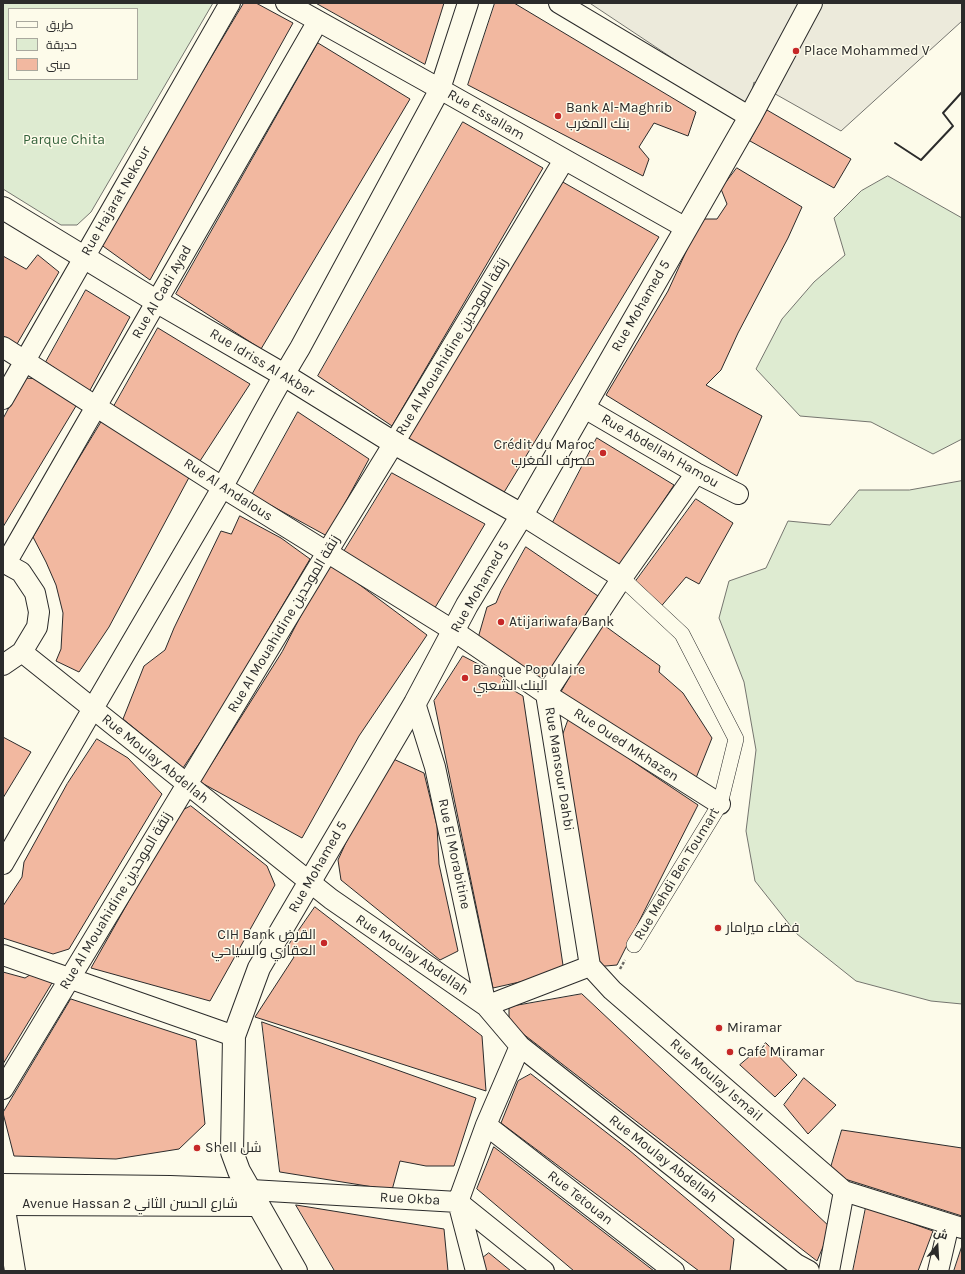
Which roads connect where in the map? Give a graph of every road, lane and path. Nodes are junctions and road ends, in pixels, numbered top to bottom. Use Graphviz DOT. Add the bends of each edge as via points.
graph roads {
  1 [pos="230,3"];
  2 [pos="286,3"];
  3 [pos="468,3"];
  4 [pos="559,3"];
  5 [pos="811,3"];
  6 [pos="318,21"];
  7 [pos="440,89"];
  8 [pos="750,117"];
  9 [pos="564,160"];
  10 [pos="3,208"];
  11 [pos="686,228"];
  12 [pos="84,256"];
  13 [pos="156,301"];
  14 [pos="3,347"];
  15 [pos="25,361"];
  16 [pos="284,375"];
  17 [pos="3,399"];
  18 [pos="97,406"];
  19 [pos="583,407"];
  20 [pos="394,443"];
  21 [pos="696,473"];
  22 [pos="222,487"];
  23 [pos="738,494"];
  24 [pos="522,515"];
  25 [pos="327,553"];
  26 [pos="4,562"];
  27 [pos="622,578"];
  28 [pos="454,631"];
  29 [pos="22,652"];
  30 [pos="3,665"];
  31 [pos="546,694"];
  32 [pos="415,703"];
  33 [pos="92,708"];
  34 [pos="187,785"];
  35 [pos="720,804"];
  36 [pos="3,864"];
  37 [pos="309,882"];
  38 [pos="634,945"];
  39 [pos="3,955"];
  40 [pos="590,966"];
  41 [pos="70,978"];
  42 [pos="486,1006"];
  43 [pos="234,1036"];
  44 [pos="520,1046"];
  45 [pos="3,1089"];
  46 [pos="486,1125"];
  47 [pos="844,1191"];
  48 [pos="3,1197"];
  49 [pos="254,1198"];
  50 [pos="458,1202"];
  51 [pos="956,1226"];
  52 [pos="799,1269"];
  53 [pos="15,1271"];
  54 [pos="296,1271"];
  55 [pos="476,1271"];
  56 [pos="544,1271"];
  57 [pos="674,1271"];
  58 [pos="829,1271"];
  59 [pos="938,1271"];
  1 -- 12 [label="street, Rue Hajarat Nekour"];
  2 -- 6 [label="street, Rue Essallam"];
  3 -- 7 [label="street"];
  4 -- 8 [label="street"];
  5 -- 8 [label="street, Rue Mohamed 5"];
  6 -- 7 [label="street, Rue Essallam"];
  6 -- 13 [label="street, Rue Al Cadi Ayad"];
  7 -- 9 [label="street, Rue Essallam"];
  7 -- 16 [label="street"];
  8 -- 11 [label="street, Rue Mohamed 5"];
  9 -- 11 [label="street, Rue Essallam"];
  9 -- 20 [label="street, Rue Al Mouahidine زنقة الموحدين"];
  10 -- 12 [label="street, Rue Idriss Al Akbar"];
  11 -- 19 [label="street, Rue Mohamed 5"];
  12 -- 13 [label="street, Rue Idriss Al Akbar"];
  12 -- 15 [label="street, Rue Hajarat Nekour"];
  13 -- 16 [label="street, Rue Idriss Al Akbar"];
  13 -- 18 [label="street, Rue Al Cadi Ayad"];
  14 -- 15 [label="street, Rue Al Andalous"];
  15 -- 17 [label="street, Rue Hajarat Nekour"];
  15 -- 18 [label="street, Rue Al Andalous"];
  16 -- 20 [label="street, Rue Idriss Al Akbar"];
  16 -- 22 [label="street"];
  18 -- 22 [label="street, Rue Al Andalous"];
  18 -- 26 [label="street, Rue Al Cadi Ayad"];
  19 -- 21 [label="street, Rue Abdellah Hamou"];
  19 -- 24 [label="street, Rue Mohamed 5"];
  20 -- 24 [label="street, Rue Idriss Al Akbar"];
  20 -- 25 [label="street, Rue Al Mouahidine زنقة الموحدين"];
  21 -- 23 [label="street, Rue Abdellah Hamou"];
  21 -- 27 [label="street, Rue Mansour Dahbi"];
  22 -- 25 [label="street, Rue Al Andalous"];
  22 -- 33 [label="street"];
  24 -- 27 [label="street, Rue Mehdi Ben Toumart"];
  24 -- 28 [label="street, Rue Mohamed 5"];
  25 -- 28 [label="street, Rue Al Andalous"];
  25 -- 34 [label="street, Rue Al Mouahidine زنقة الموحدين"];
  26 -- 29 [label="street" via="21,572 35,593 39,612 36,627"];
  27 -- 31 [label="street, Rue Mansour Dahbi"];
  27 -- 35 [label="street, Rue Mehdi Ben Toumart" via="682,634 736,739"];
  28 -- 31 [label="street, Rue Oued Mkhazen"];
  28 -- 32 [label="street, Rue Mohamed 5"];
  29 -- 30 [label="street"];
  29 -- 33 [label="street, Rue Moulay Abdellah"];
  31 -- 35 [label="street, Rue Oued Mkhazen"];
  31 -- 40 [label="street, Rue Mansour Dahbi"];
  32 -- 37 [label="street, Rue Mohamed 5"];
  32 -- 42 [label="street, Rue El Morabitine" via="435,767"];
  33 -- 34 [label="street, Rue Moulay Abdellah"];
  33 -- 36 [label="street"];
  34 -- 37 [label="street, Rue Moulay Abdellah"];
  34 -- 41 [label="street, Rue Al Mouahidine زنقة الموحدين"];
  35 -- 38 [label="street, Rue Mehdi Ben Toumart"];
  37 -- 42 [label="street, Rue Moulay Abdellah" via="331,900"];
  37 -- 43 [label="street, Rue Mohamed 5" via="259,968"];
  39 -- 41 [label="street"];
  40 -- 42 [label="street"];
  40 -- 47 [label="street, Rue Moulay Ismail" via="612,990"];
  41 -- 43 [label="street"];
  41 -- 45 [label="street, Rue Al Mouahidine زنقة الموحدين"];
  42 -- 44 [label="street, Rue Moulay Abdellah"];
  43 -- 49 [label="street, Rue Mohamed 5" via="232,1152"];
  44 -- 46 [label="street"];
  44 -- 52 [label="street, Rue Moulay Abdellah"];
  46 -- 50 [label="street"];
  46 -- 57 [label="street, Rue Tetouan"];
  47 -- 51 [label="street"];
  47 -- 58 [label="street"];
  48 -- 49 [label="street, Avenue Hassan 2 شارع الحسن الثاني"];
  48 -- 53 [label="street"];
  49 -- 50 [label="street, Rue Okba"];
  49 -- 54 [label="street, Rue Mohamed 5"];
  50 -- 55 [label="street"];
  50 -- 56 [label="street, Rue Okba"];
  51 -- 59 [label="street"];
}
